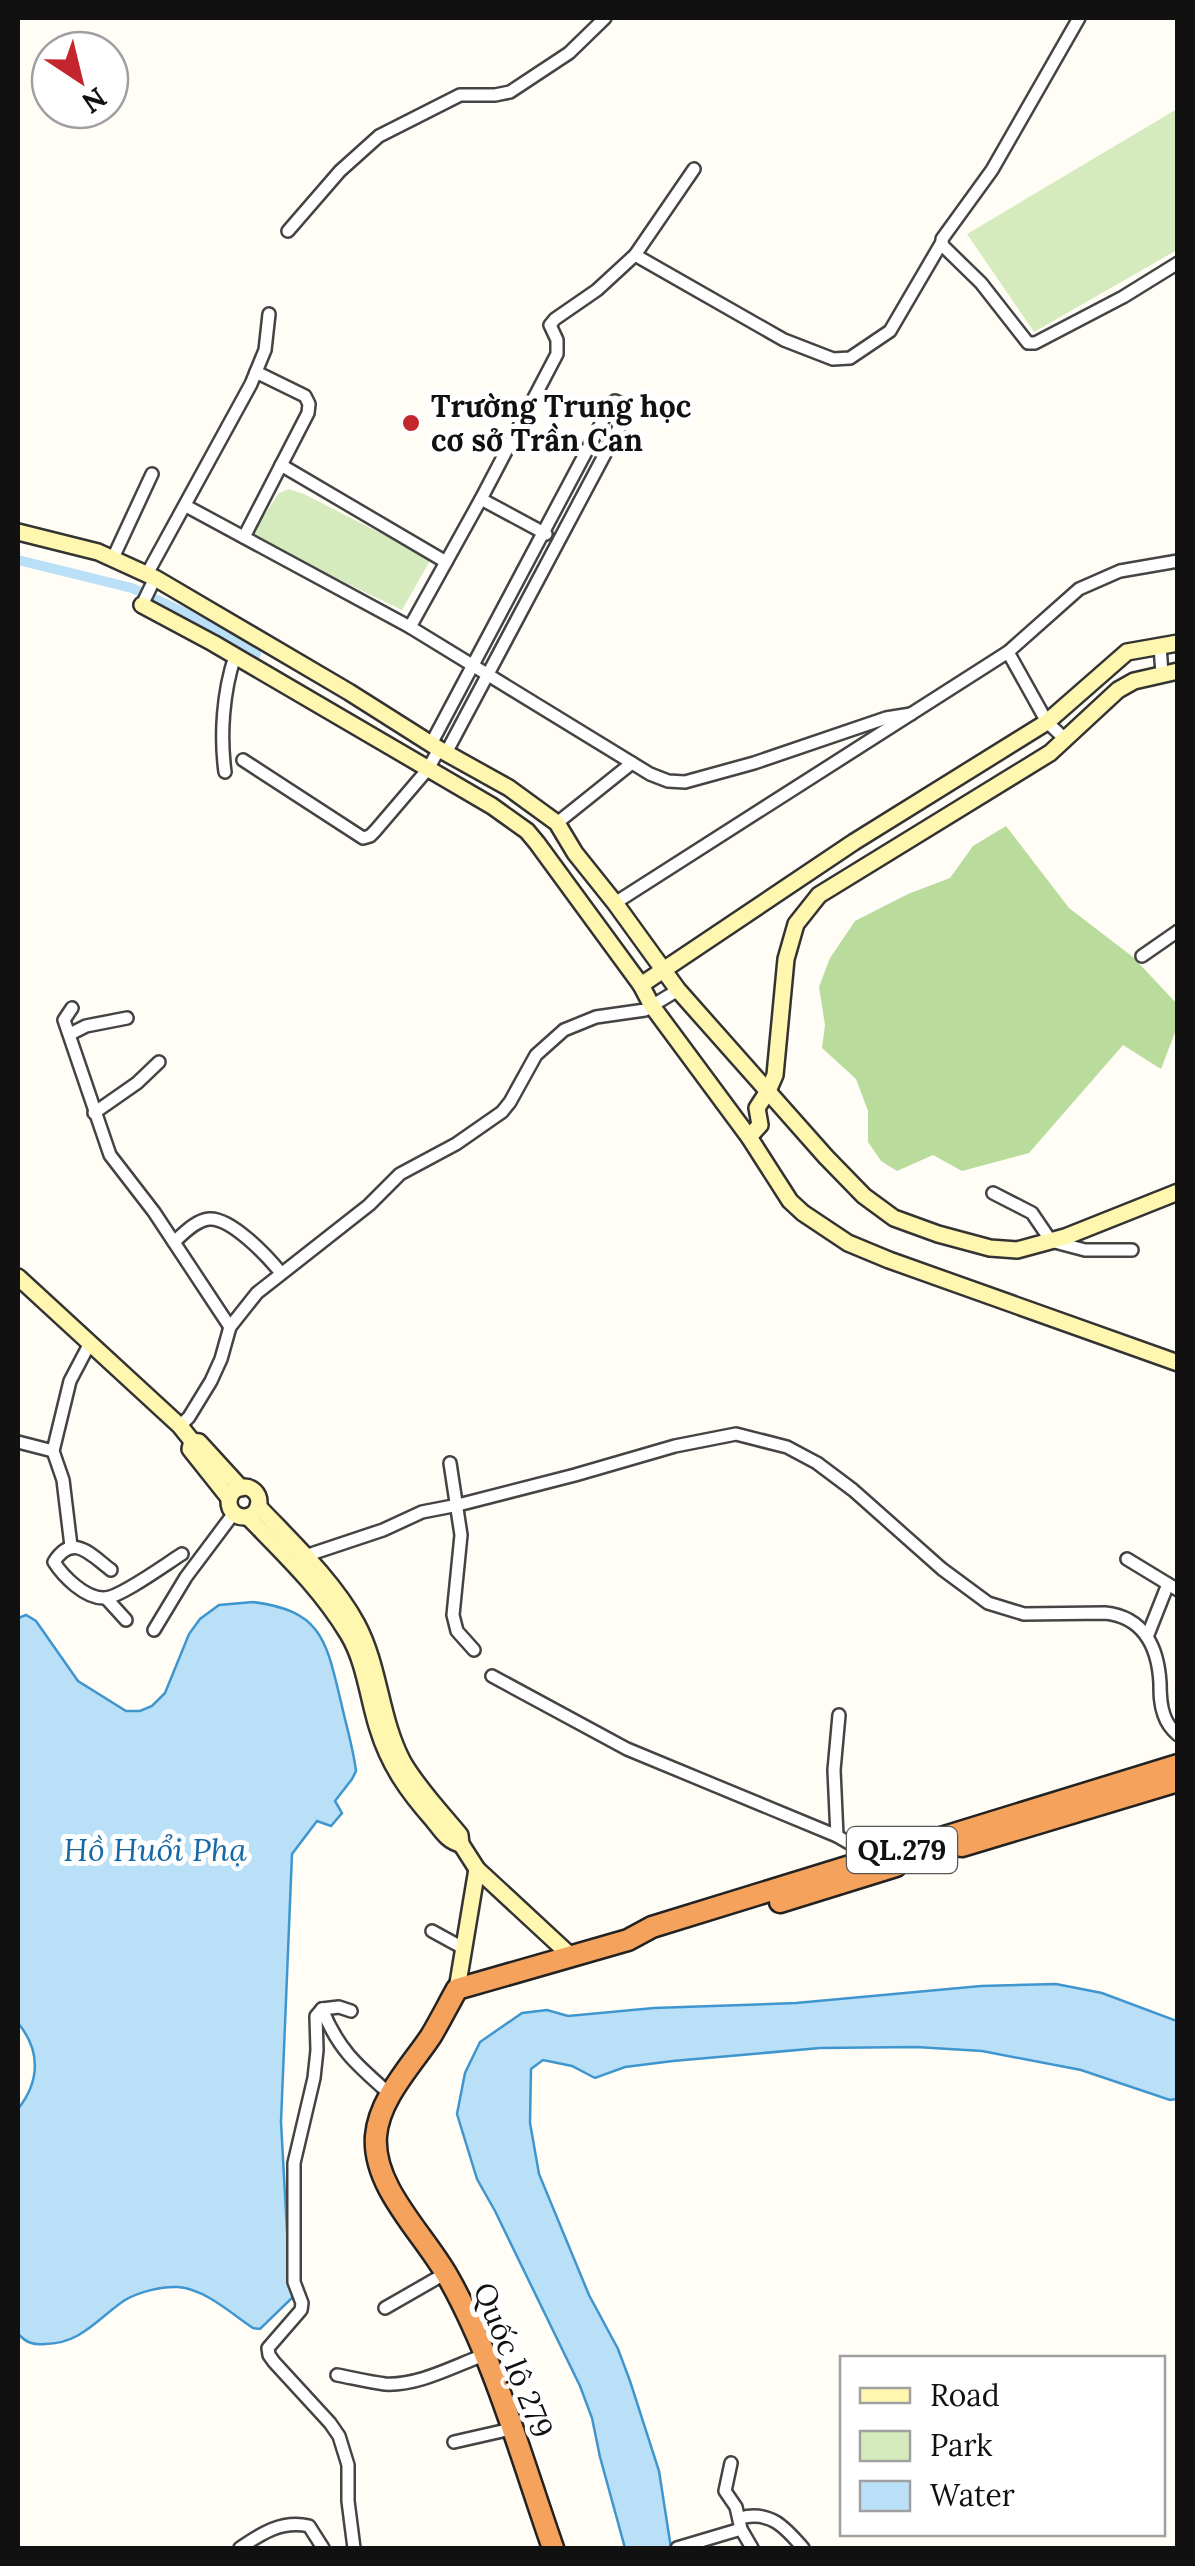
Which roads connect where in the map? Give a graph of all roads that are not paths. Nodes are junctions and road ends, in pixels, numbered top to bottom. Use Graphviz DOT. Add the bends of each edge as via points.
graph roads {
  1 [pos="605,18"];
  2 [pos="1079,18"];
  3 [pos="694,169"];
  4 [pos="288,231"];
  5 [pos="942,242"];
  6 [pos="635,255"];
  7 [pos="1178,263"];
  8 [pos="270,314"];
  9 [pos="256,372"];
  10 [pos="281,465"];
  11 [pos="152,474"];
  12 [pos="482,498"];
  13 [pos="186,506"];
  14 [pos="18,532"];
  15 [pos="543,532"];
  16 [pos="244,537"];
  17 [pos="559,540"];
  18 [pos="114,558"];
  19 [pos="446,562"];
  20 [pos="1178,562"];
  21 [pos="148,590"];
  22 [pos="202,623"];
  23 [pos="410,626"];
  24 [pos="1178,643"];
  25 [pos="1161,650"];
  26 [pos="1008,652"];
  27 [pos="234,656"];
  28 [pos="472,665"];
  29 [pos="1167,671"];
  30 [pos="487,674"];
  31 [pos="911,714"];
  32 [pos="1058,732"];
  33 [pos="439,749"];
  34 [pos="243,760"];
  35 [pos="632,763"];
  36 [pos="428,769"];
  37 [pos="225,772"];
  38 [pos="556,824"];
  39 [pos="893,836"];
  40 [pos="615,903"];
  41 [pos="1178,932"];
  42 [pos="1142,956"];
  43 [pos="663,969"];
  44 [pos="640,985"];
  45 [pos="678,990"];
  46 [pos="652,1006"];
  47 [pos="72,1008"];
  48 [pos="127,1018"];
  49 [pos="70,1034"];
  50 [pos="158,1062"];
  51 [pos="768,1092"];
  52 [pos="94,1113"];
  53 [pos="749,1137"];
  54 [pos="1178,1192"];
  55 [pos="994,1193"];
  56 [pos="1050,1241"];
  57 [pos="174,1242"];
  58 [pos="1132,1250"];
  59 [pos="281,1273"];
  60 [pos="18,1277"];
  61 [pos="230,1327"];
  62 [pos="90,1344"];
  63 [pos="1178,1363"];
  64 [pos="180,1426"];
  65 [pos="18,1442"];
  66 [pos="53,1451"];
  67 [pos="450,1463"];
  68 [pos="242,1504"];
  69 [pos="458,1505"];
  70 [pos="71,1546"];
  71 [pos="182,1554"];
  72 [pos="305,1556"];
  73 [pos="1127,1559"];
  74 [pos="111,1570"];
  75 [pos="1173,1587"];
  76 [pos="106,1598"];
  77 [pos="126,1620"];
  78 [pos="154,1630"];
  79 [pos="1147,1637"];
  80 [pos="474,1650"];
  81 [pos="492,1676"];
  82 [pos="839,1715"];
  83 [pos="1178,1736"];
  84 [pos="1178,1766"];
  85 [pos="1178,1781"];
  86 [pos="837,1836"];
  87 [pos="461,1844"];
  88 [pos="867,1865"];
  89 [pos="477,1870"];
  90 [pos="432,1931"];
  91 [pos="463,1948"];
  92 [pos="572,1957"];
  93 [pos="457,1989"];
  94 [pos="322,2008"];
  95 [pos="351,2011"];
  96 [pos="392,2095"];
  97 [pos="446,2273"];
  98 [pos="385,2308"];
  99 [pos="484,2355"];
  100 [pos="337,2375"];
  101 [pos="511,2429"];
  102 [pos="454,2442"];
  103 [pos="730,2463"];
  104 [pos="741,2523"];
  105 [pos="240,2548"];
  106 [pos="324,2548"];
  107 [pos="354,2548"];
  108 [pos="553,2548"];
  109 [pos="679,2548"];
  110 [pos="752,2548"];
  111 [pos="803,2548"];
  1 -- 4 [label="street" via="569,53 510,92 460,95 380,136"];
  2 -- 5 [label="street" via="992,170"];
  3 -- 6 [label="street"];
  5 -- 6 [label="street" via="890,331 850,358 833,359 784,340"];
  5 -- 7 [label="street" via="1028,343"];
  6 -- 12 [label="street" via="550,326 557,354"];
  8 -- 9 [label="street"];
  9 -- 10 [label="street" via="306,396 309,404"];
  9 -- 13 [label="street"];
  10 -- 16 [label="street"];
  10 -- 19 [label="street"];
  11 -- 18 [label="street"];
  12 -- 15 [label="street"];
  12 -- 19 [label="street"];
  13 -- 16 [label="street"];
  13 -- 21 [label="street"];
  14 -- 18 [label="street"];
  15 -- 17 [label="street"];
  15 -- 17 [label="street" via="612,404 620,402 624,420"];
  15 -- 28 [label="street"];
  16 -- 23 [label="street"];
  17 -- 30 [label="street"];
  18 -- 21 [label="street"];
  19 -- 23 [label="street"];
  20 -- 26 [label="street" via="1120,571 1079,589"];
  21 -- 22 [label="street"];
  21 -- 22 [label="street"];
  22 -- 27 [label="street"];
  22 -- 33 [label="street"];
  23 -- 28 [label="street"];
  24 -- 25 [label="street"];
  25 -- 29 [label="street"];
  25 -- 32 [label="street" via="1126,652"];
  26 -- 31 [label="street"];
  26 -- 32 [label="street"];
  27 -- 36 [label="street"];
  27 -- 37 [label="street" via="225,707"];
  28 -- 30 [label="street"];
  28 -- 33 [label="street"];
  29 -- 32 [label="street" via="1134,680"];
  30 -- 33 [label="street"];
  30 -- 35 [label="street"];
  31 -- 35 [label="street" via="685,782"];
  31 -- 40 [label="street"];
  32 -- 39 [label="street"];
  32 -- 39 [label="street" via="1050,752"];
  33 -- 36 [label="street"];
  33 -- 38 [label="street"];
  34 -- 36 [label="street" via="363,838"];
  35 -- 38 [label="street"];
  36 -- 44 [label="street" via="527,831"];
  38 -- 40 [label="street"];
  39 -- 43 [label="street"];
  39 -- 51 [label="street" via="818,894 796,924"];
  40 -- 43 [label="street"];
  41 -- 42 [label="street"];
  43 -- 44 [label="street"];
  43 -- 45 [label="street"];
  44 -- 46 [label="street"];
  45 -- 46 [label="street"];
  45 -- 51 [label="street"];
  46 -- 53 [label="street"];
  46 -- 59 [label="street" via="564,1030 536,1055 502,1112 400,1174"];
  47 -- 49 [label="street" via="64,1020"];
  48 -- 49 [label="street"];
  49 -- 52 [label="street"];
  50 -- 52 [label="street"];
  51 -- 53 [label="street" via="758,1108 760,1125"];
  51 -- 56 [label="street" via="864,1196 894,1218 990,1248 1018,1250"];
  52 -- 57 [label="street" via="110,1155"];
  53 -- 63 [label="street" via="790,1201 848,1243"];
  54 -- 56 [label="street"];
  55 -- 56 [label="street" via="1032,1214"];
  56 -- 58 [label="street" via="1085,1250"];
  57 -- 59 [label="street" via="214,1219 250,1240"];
  57 -- 61 [label="street"];
  59 -- 61 [label="street"];
  60 -- 62 [label="street"];
  61 -- 64 [label="street" via="211,1381"];
  62 -- 64 [label="street"];
  62 -- 66 [label="street" via="70,1381"];
  64 -- 68 [label="street"];
  65 -- 66 [label="street"];
  66 -- 70 [label="street"];
  67 -- 69 [label="street"];
  68 -- 72 [label="street"];
  68 -- 78 [label="street"];
  68 -- 87 [label="street" via="334,1612 358,1655 391,1764 434,1823"];
  69 -- 72 [label="street"];
  69 -- 79 [label="street" via="675,1446 746,1435 818,1463 988,1603 1024,1614 1115,1614"];
  69 -- 80 [label="street" via="452,1614"];
  70 -- 74 [label="street"];
  70 -- 76 [label="street" via="54,1562 92,1595"];
  71 -- 76 [label="street"];
  72 -- 87 [label="street" via="358,1624 403,1762"];
  73 -- 75 [label="street"];
  75 -- 79 [label="street"];
  76 -- 77 [label="street"];
  79 -- 83 [label="street" via="1158,1662 1162,1712"];
  81 -- 86 [label="street" via="627,1749"];
  82 -- 86 [label="street"];
  84 -- 88 [label="highway, QL.279"];
  85 -- 88 [label="highway, QL.279"];
  86 -- 88 [label="street"];
  87 -- 89 [label="street"];
  88 -- 92 [label="highway, QL.279"];
  89 -- 91 [label="street"];
  89 -- 92 [label="street"];
  90 -- 91 [label="street"];
  91 -- 93 [label="street"];
  92 -- 93 [label="highway, QL.279"];
  93 -- 96 [label="highway, Quốc lộ 279"];
  94 -- 95 [label="street"];
  94 -- 96 [label="street" via="350,2058"];
  94 -- 107 [label="street" via="294,2163 294,2282 302,2303 268,2348 338,2436 348,2466"];
  96 -- 97 [label="highway, Quốc lộ 279" via="376,2137 379,2169"];
  97 -- 98 [label="street"];
  97 -- 99 [label="highway, Quốc lộ 279"];
  99 -- 100 [label="street" via="398,2384"];
  99 -- 101 [label="highway, Quốc lộ 279"];
  101 -- 102 [label="street"];
  101 -- 108 [label="highway, Quốc lộ 279"];
  103 -- 104 [label="street" via="724,2490"];
  104 -- 109 [label="street"];
  104 -- 110 [label="street"];
  104 -- 111 [label="street" via="756,2514 766,2518"];
  105 -- 106 [label="street" via="296,2523 310,2526"];
}
